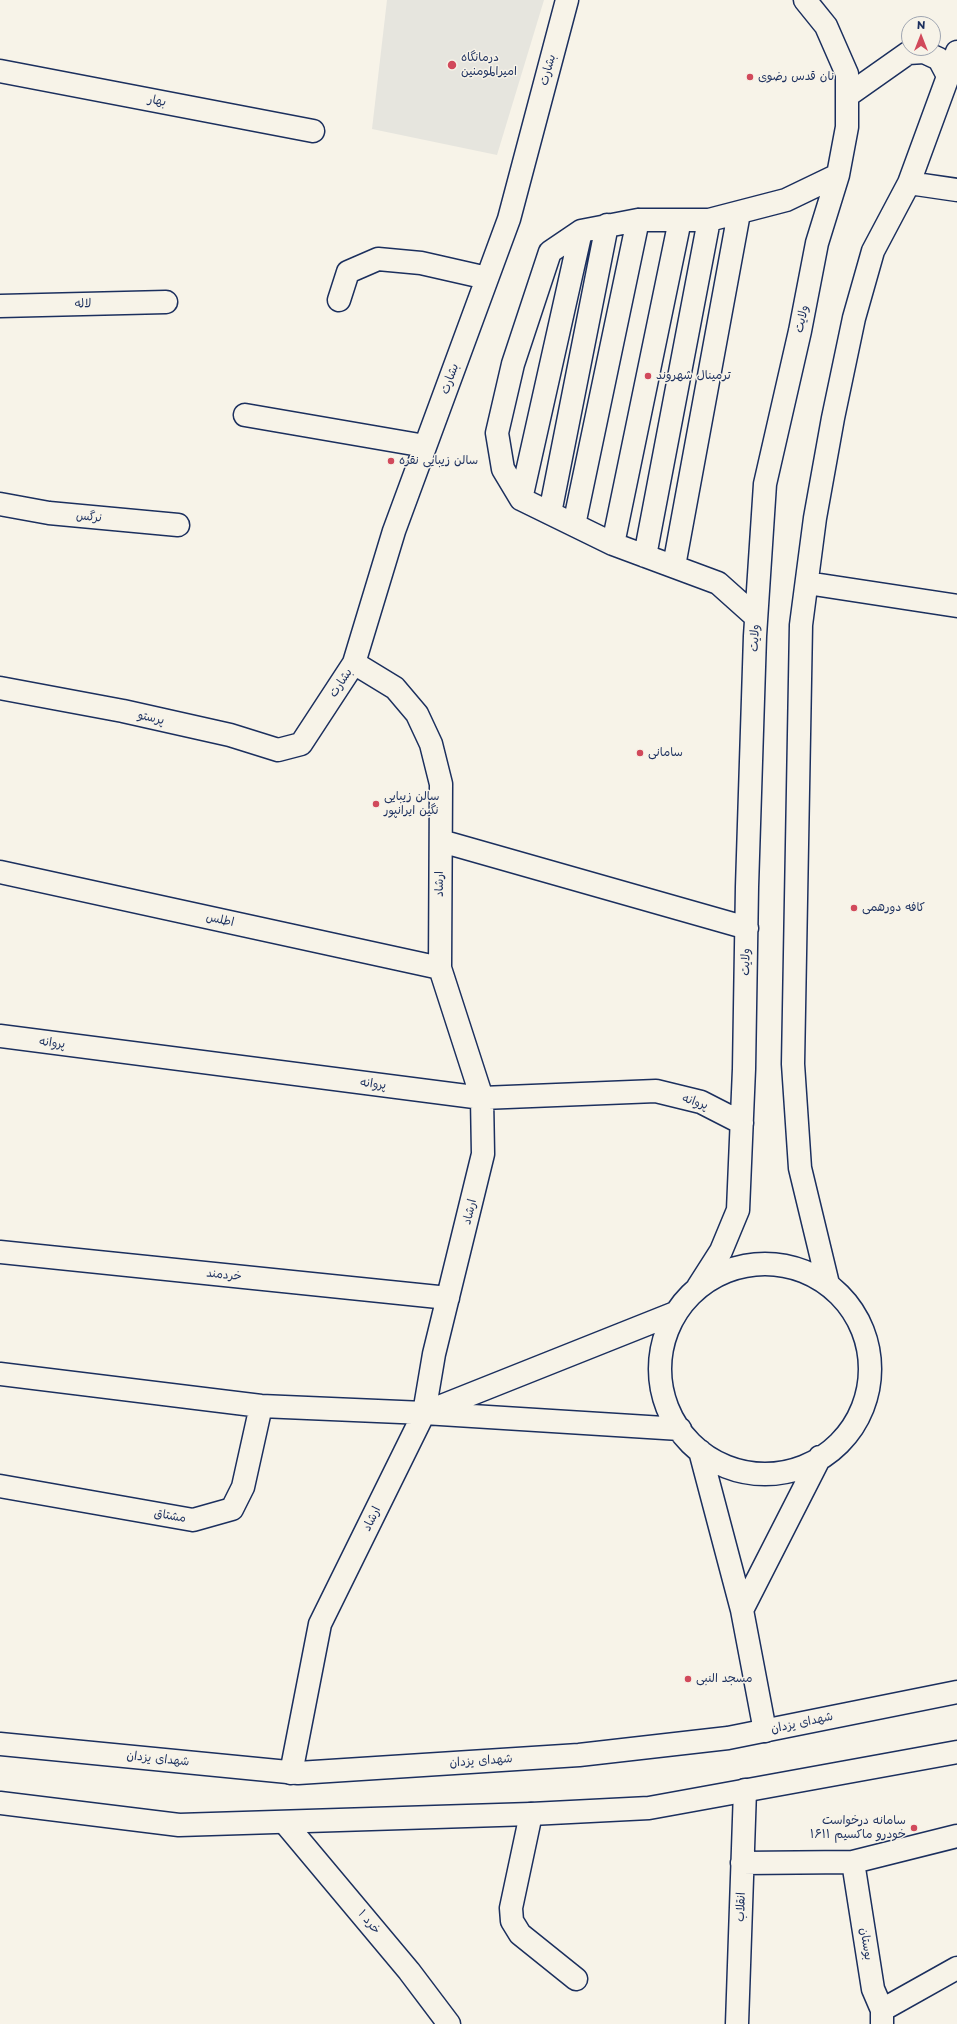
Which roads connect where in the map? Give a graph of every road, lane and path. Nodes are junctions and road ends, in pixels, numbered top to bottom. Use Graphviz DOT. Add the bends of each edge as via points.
graph roads {
  1 [pos="567,0"];
  2 [pos="805,0"];
  3 [pos="957,52"];
  4 [pos="0,71"];
  5 [pos="948,76"];
  6 [pos="847,96"];
  7 [pos="314,131"];
  8 [pos="838,175"];
  9 [pos="909,183"];
  10 [pos="957,190"];
  11 [pos="739,213"];
  12 [pos="638,220"];
  13 [pos="680,220"];
  14 [pos="709,220"];
  15 [pos="607,226"];
  16 [pos="581,231"];
  17 [pos="487,278"];
  18 [pos="339,300"];
  19 [pos="166,302"];
  20 [pos="0,306"];
  21 [pos="245,416"];
  22 [pos="425,446"];
  23 [pos="521,499"];
  24 [pos="0,504"];
  25 [pos="550,513"];
  26 [pos="178,525"];
  27 [pos="574,525"];
  28 [pos="613,544"];
  29 [pos="645,556"];
  30 [pos="674,566"];
  31 [pos="807,582"];
  32 [pos="957,606"];
  33 [pos="756,617"];
  34 [pos="354,663"];
  35 [pos="0,688"];
  36 [pos="301,744"];
  37 [pos="441,841"];
  38 [pos="0,872"];
  39 [pos="747,928"];
  40 [pos="440,968"];
  41 [pos="0,1036"];
  42 [pos="482,1098"];
  43 [pos="742,1123"];
  44 [pos="0,1252"];
  45 [pos="828,1284"];
  46 [pos="698,1288"];
  47 [pos="448,1298"];
  48 [pos="675,1313"];
  49 [pos="0,1374"];
  50 [pos="261,1406"];
  51 [pos="424,1413"];
  52 [pos="680,1429"];
  53 [pos="700,1451"];
  54 [pos="820,1457"];
  55 [pos="0,1486"];
  56 [pos="742,1610"];
  57 [pos="957,1692"];
  58 [pos="765,1731"];
  59 [pos="0,1744"];
  60 [pos="957,1752"];
  61 [pos="291,1773"];
  62 [pos="745,1790"];
  63 [pos="0,1803"];
  64 [pos="531,1814"];
  65 [pos="285,1823"];
  66 [pos="957,1836"];
  67 [pos="853,1862"];
  68 [pos="742,1863"];
  69 [pos="957,1968"];
  70 [pos="576,1979"];
  71 [pos="882,2017"];
  72 [pos="443,2023"];
  73 [pos="737,2024"];
  1 -- 17 [label="street, بشارت" via="509,218"];
  2 -- 6 [label="street, ولایت" via="826,26 847,74"];
  3 -- 5 [label="street"];
  4 -- 7 [label="street, بهار"];
  5 -- 6 [label="street" via="939,59 924,52 908,53"];
  5 -- 9 [label="street"];
  6 -- 8 [label="street, ولایت" via="847,127"];
  8 -- 11 [label="street" via="786,200"];
  8 -- 33 [label="street, ولایت" via="817,243 765,484"];
  9 -- 10 [label="street"];
  9 -- 31 [label="street" via="873,251 854,318 815,518"];
  11 -- 14 [label="street"];
  11 -- 30 [label="street"];
  12 -- 13 [label="street"];
  12 -- 15 [label="street"];
  12 -- 27 [label="street"];
  13 -- 14 [label="street"];
  13 -- 28 [label="street"];
  14 -- 29 [label="street"];
  15 -- 16 [label="street"];
  15 -- 25 [label="street"];
  16 -- 23 [label="street"];
  16 -- 23 [label="street" via="550,252 513,364 497,432 503,469"];
  17 -- 18 [label="street" via="421,263 378,259 348,272"];
  17 -- 22 [label="street, بشارت"];
  19 -- 20 [label="street, لاله"];
  21 -- 22 [label="street"];
  22 -- 34 [label="street, بشارت" via="394,531"];
  23 -- 25 [label="street"];
  24 -- 26 [label="street, نرگس" via="49,513"];
  25 -- 27 [label="street"];
  27 -- 28 [label="street"];
  28 -- 29 [label="street"];
  29 -- 30 [label="street"];
  30 -- 33 [label="street" via="718,583"];
  31 -- 32 [label="street"];
  31 -- 45 [label="street" via="801,625 793,1064 800,1168"];
  33 -- 39 [label="street, ولایت"];
  34 -- 36 [label="street, بشارت"];
  34 -- 37 [label="street, ارشاد" via="396,688 417,714 431,744 441,784"];
  35 -- 36 [label="street, پرستو" via="123,711 230,735 278,750"];
  37 -- 39 [label="street"];
  37 -- 40 [label="street, ارشاد"];
  38 -- 40 [label="street, اطلس"];
  39 -- 43 [label="street, ولایت"];
  40 -- 42 [label="street, ارشاد"];
  41 -- 42 [label="street, پروانه"];
  42 -- 43 [label="street, پروانه" via="656,1091 701,1102"];
  42 -- 47 [label="street, ارشاد" via="483,1154"];
  43 -- 46 [label="street, ولایت" via="738,1210 721,1251"];
  44 -- 47 [label="street, خردمند"];
  45 -- 46 [label="street" via="796,1268 760,1264 727,1270"];
  45 -- 54 [label="street" via="852,1309 867,1342 870,1377 862,1411 842,1441"];
  46 -- 48 [label="street"];
  47 -- 51 [label="street, ارشاد" via="434,1354"];
  48 -- 51 [label="street"];
  48 -- 52 [label="street" via="662,1344 660,1377 668,1410"];
  49 -- 50 [label="street"];
  50 -- 51 [label="street"];
  50 -- 55 [label="street, مشتاق" via="243,1486 232,1510 193,1520"];
  51 -- 52 [label="street"];
  51 -- 61 [label="street, ارشاد" via="320,1624"];
  52 -- 53 [label="street"];
  53 -- 54 [label="street" via="712,1460 744,1472 779,1473 813,1462"];
  53 -- 56 [label="street"];
  54 -- 56 [label="street"];
  56 -- 58 [label="street"];
  57 -- 58 [label="street, شهدای یزدان"];
  58 -- 61 [label="street, شهدای یزدان" via="728,1738 579,1755"];
  59 -- 61 [label="street, شهدای یزدان"];
  60 -- 62 [label="street"];
  62 -- 64 [label="street" via="649,1808"];
  62 -- 68 [label="street, انقلاب"];
  63 -- 65 [label="street" via="179,1825"];
  64 -- 65 [label="street"];
  64 -- 70 [label="street" via="510,1908 512,1921 520,1934"];
  65 -- 72 [label="street, خرد ۱" via="409,1971"];
  66 -- 67 [label="street"];
  67 -- 68 [label="street"];
  67 -- 71 [label="street, بوستان" via="873,1989"];
  68 -- 73 [label="street, انقلاب"];
  69 -- 71 [label="street"];
}
